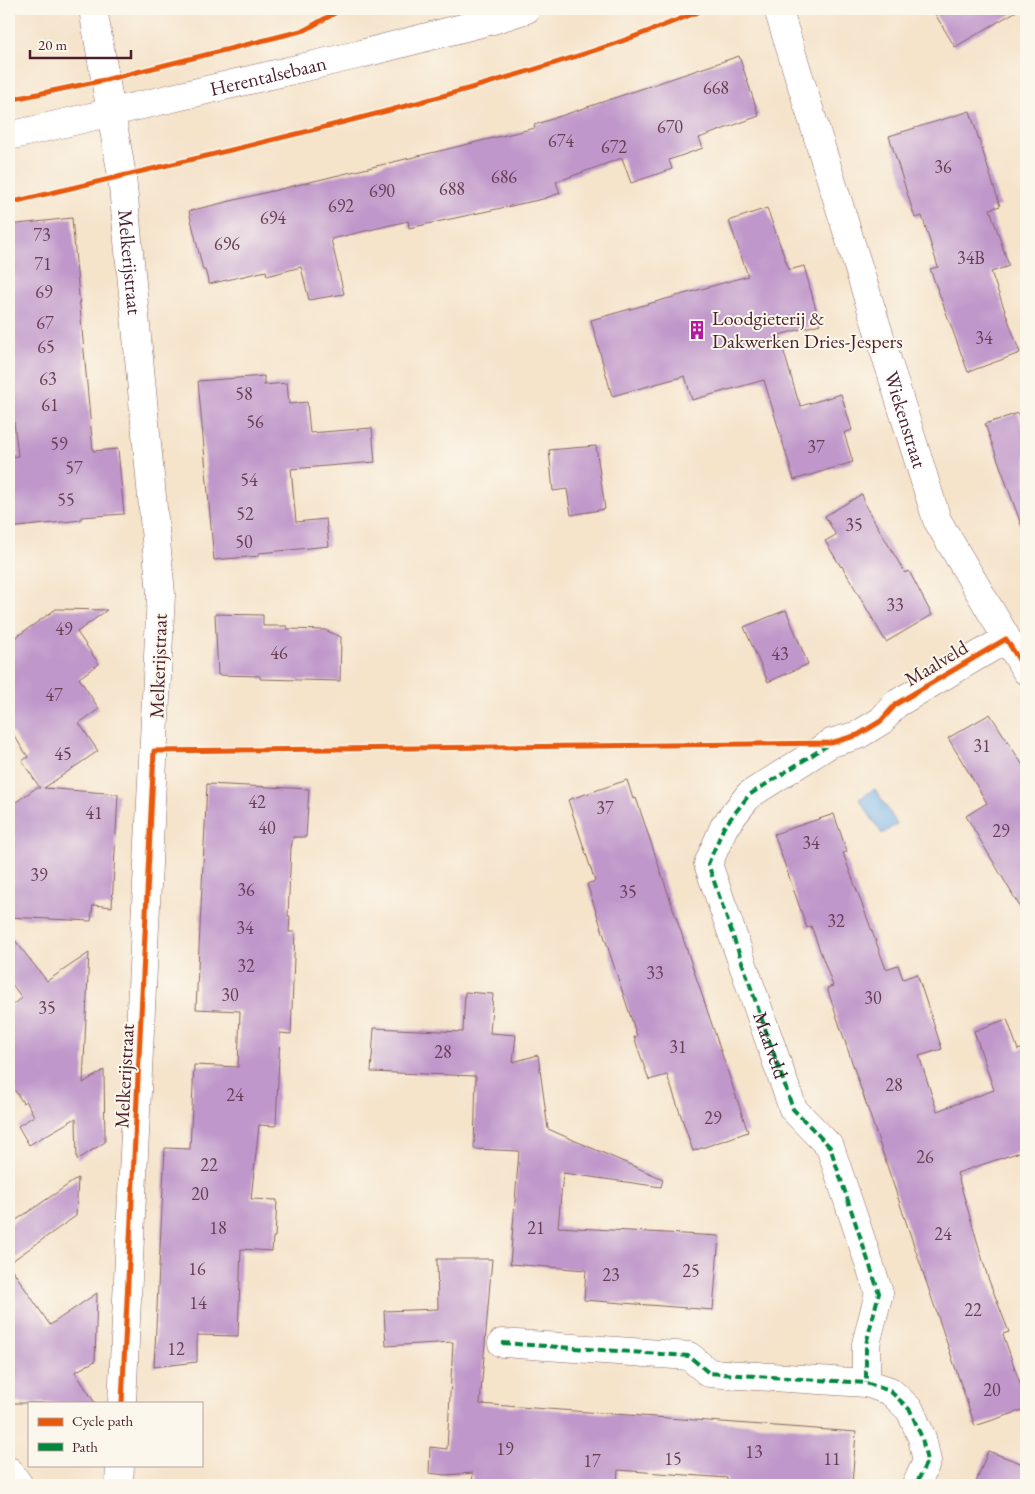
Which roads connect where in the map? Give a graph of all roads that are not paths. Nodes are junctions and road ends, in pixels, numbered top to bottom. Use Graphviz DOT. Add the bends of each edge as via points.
graph roads {
  1 [pos="93,9"];
  2 [pos="526,9"];
  3 [pos="778,9"];
  4 [pos="110,112"];
  5 [pos="9,136"];
  6 [pos="1006,639"];
  7 [pos="1026,672"];
  8 [pos="502,1343"];
  9 [pos="866,1383"];
  10 [pos="122,1402"];
  11 [pos="120,1466"];
  12 [pos="9,1471"];
  13 [pos="19,1485"];
  14 [pos="119,1485"];
  15 [pos="916,1485"];
  1 -- 4 [label="street, Melkerijstraat"];
  2 -- 4 [label="street, Herentalsebaan" via="361,54"];
  3 -- 6 [label="street, Wiekenstraat" via="937,520"];
  4 -- 5 [label="street, Herentalsebaan"];
  4 -- 10 [label="street, Melkerijstraat" via="122,176 161,594"];
  6 -- 7 [label="street, Wiekenstraat"];
  6 -- 9 [label="street, Maalveld" via="896,704 874,726 831,744 749,795 724,827 708,864 793,1109 830,1147 879,1294 866,1344"];
  8 -- 9 [label="street" via="688,1356 709,1373"];
  9 -- 15 [label="street" via="890,1391 910,1410 922,1438 927,1461"];
  11 -- 14 [label="street"];
  12 -- 13 [label="street"];
}
